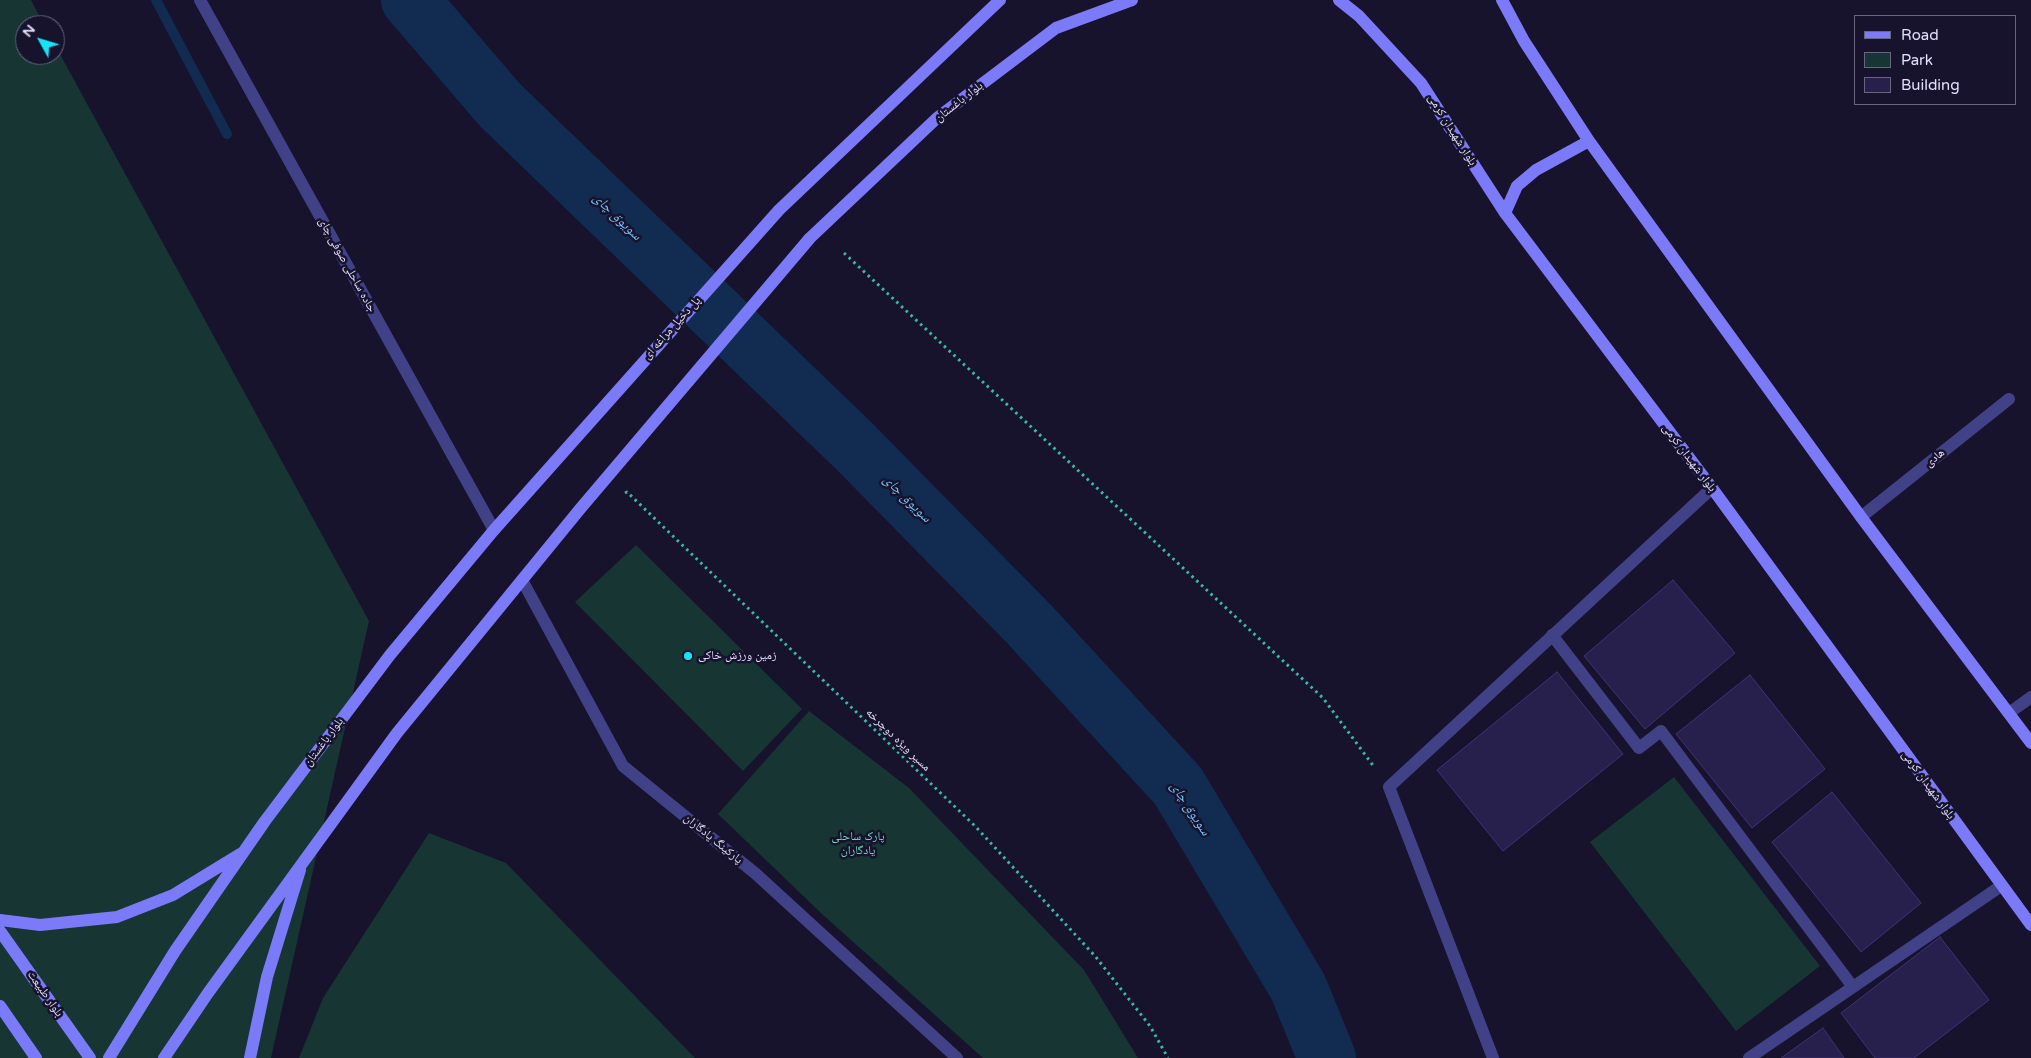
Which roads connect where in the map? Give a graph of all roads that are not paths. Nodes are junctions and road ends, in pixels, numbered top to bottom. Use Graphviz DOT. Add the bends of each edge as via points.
graph roads {
  1 [pos="200,0"];
  2 [pos="1000,0"];
  3 [pos="1132,0"];
  4 [pos="1338,0"];
  5 [pos="1502,0"];
  6 [pos="1589,141"];
  7 [pos="1505,213"];
  8 [pos="2009,398"];
  9 [pos="566,447"];
  10 [pos="1712,488"];
  11 [pos="1861,517"];
  12 [pos="494,530"];
  13 [pos="522,580"];
  14 [pos="1552,635"];
  15 [pos="2031,697"];
  16 [pos="2009,713"];
  17 [pos="2031,743"];
  18 [pos="244,851"];
  19 [pos="304,860"];
  20 [pos="2001,886"];
  21 [pos="0,920"];
  22 [pos="2031,925"];
  23 [pos="0,931"];
  24 [pos="1853,987"];
  25 [pos="0,1006"];
  26 [pos="36,1058"];
  27 [pos="90,1058"];
  28 [pos="110,1058"];
  29 [pos="164,1058"];
  30 [pos="250,1058"];
  31 [pos="957,1058"];
  32 [pos="1493,1058"];
  33 [pos="1749,1058"];
  1 -- 12 [label="street, جاده ساحلی صوفی چای"];
  2 -- 9 [label="main road, پل دخیل مراغه ای" via="779,210"];
  3 -- 13 [label="main road, بلوار باغستان" via="1056,28 937,118 810,238"];
  4 -- 7 [label="main road, بلوار شهیدان کرمی" via="1359,16 1422,83"];
  5 -- 6 [label="main road" via="1524,41"];
  6 -- 7 [label="main road" via="1536,170 1516,186"];
  6 -- 11 [label="main road"];
  7 -- 10 [label="main road, بلوار شهیدان کرمی"];
  8 -- 11 [label="street, هادی"];
  9 -- 12 [label="main road, بلوار باغستان"];
  10 -- 14 [label="street"];
  10 -- 20 [label="main road, بلوار شهیدان کرمی"];
  11 -- 16 [label="main road"];
  12 -- 18 [label="main road, بلوار باغستان" via="390,655"];
  13 -- 19 [label="main road" via="397,733"];
  13 -- 31 [label="street, پارکینگ یادگاران" via="623,766 756,874"];
  14 -- 24 [label="street" via="1639,748 1661,731"];
  14 -- 32 [label="street" via="1389,787"];
  15 -- 16 [label="street"];
  16 -- 17 [label="main road"];
  18 -- 21 [label="main road" via="173,895 117,917 40,925"];
  18 -- 28 [label="main road, بلوار باغستان" via="175,951"];
  19 -- 29 [label="main road"];
  19 -- 30 [label="main road" via="267,977"];
  20 -- 22 [label="main road, بلوار شهیدان کرمی"];
  20 -- 24 [label="street"];
  23 -- 27 [label="main road, بلوار طبیعت"];
  24 -- 33 [label="street"];
  25 -- 26 [label="main road"];
}
